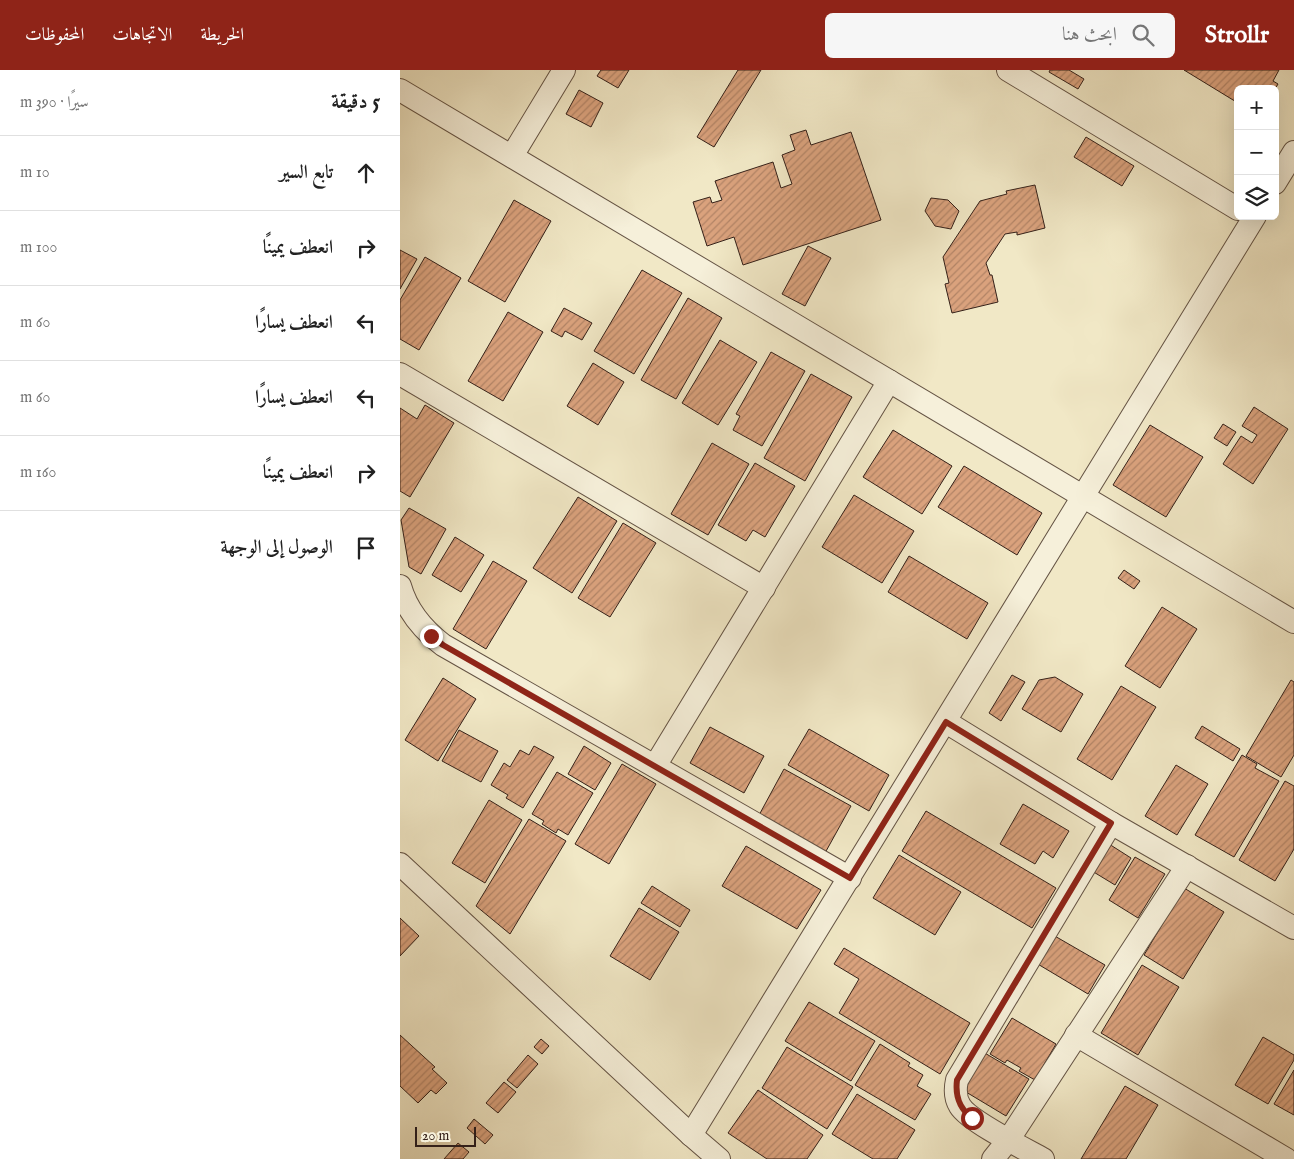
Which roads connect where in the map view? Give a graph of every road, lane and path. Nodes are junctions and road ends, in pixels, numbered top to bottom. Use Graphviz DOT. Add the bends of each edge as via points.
graph roads {
  1 [pos="564,70"];
  2 [pos="1008,70"];
  3 [pos="400,90"];
  4 [pos="1294,152"];
  5 [pos="512,156"];
  6 [pos="1279,176"];
  7 [pos="1234,206"];
  8 [pos="1246,220"];
  9 [pos="400,374"];
  10 [pos="889,381"];
  11 [pos="1083,497"];
  12 [pos="400,586"];
  13 [pos="764,588"];
  14 [pos="1294,622"];
  15 [pos="946,722"];
  16 [pos="655,766"];
  17 [pos="1111,823"];
  18 [pos="400,864"];
  19 [pos="1187,866"];
  20 [pos="850,878"];
  21 [pos="1294,928"];
  22 [pos="1076,1035"];
  23 [pos="691,1135"];
  24 [pos="1009,1139"];
  25 [pos="719,1159"];
  26 [pos="993,1159"];
  27 [pos="1043,1159"];
  28 [pos="1286,1159"];
  1 -- 5 [label="street"];
  2 -- 7 [label="street"];
  3 -- 5 [label="street"];
  4 -- 6 [label="street"];
  5 -- 10 [label="street"];
  8 -- 11 [label="street"];
  9 -- 13 [label="street"];
  10 -- 11 [label="street"];
  10 -- 13 [label="street"];
  11 -- 14 [label="street"];
  11 -- 15 [label="street"];
  12 -- 16 [label="street" via="410,611 420,625 443,645"];
  13 -- 16 [label="street"];
  15 -- 17 [label="street"];
  15 -- 20 [label="street"];
  16 -- 20 [label="street"];
  17 -- 19 [label="street"];
  17 -- 24 [label="street" via="957,1080 957,1098 965,1113"];
  18 -- 23 [label="street"];
  19 -- 21 [label="street"];
  19 -- 22 [label="street"];
  20 -- 23 [label="street"];
  22 -- 24 [label="street"];
  22 -- 28 [label="street"];
  23 -- 25 [label="street"];
  24 -- 26 [label="street"];
  24 -- 27 [label="street"];
}
